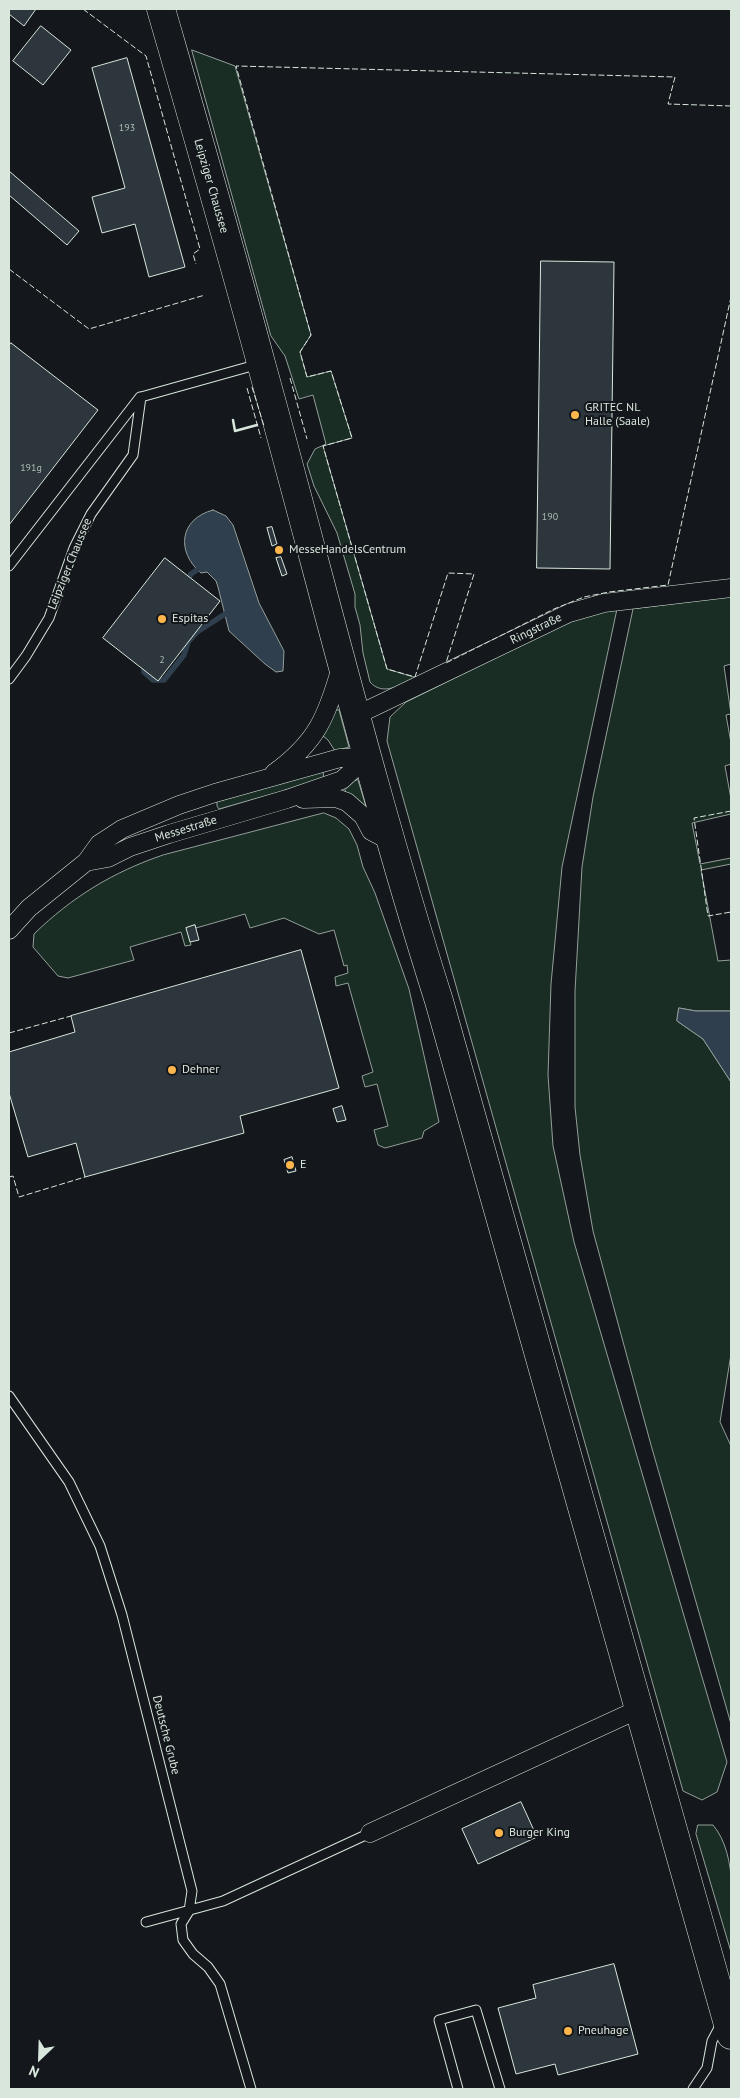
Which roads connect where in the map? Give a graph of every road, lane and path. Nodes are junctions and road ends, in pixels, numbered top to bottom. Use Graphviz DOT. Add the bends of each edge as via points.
graph roads {
  1 [pos="161,9"];
  2 [pos="262,363"];
  3 [pos="140,397"];
  4 [pos="9,566"];
  5 [pos="731,588"];
  6 [pos="342,666"];
  7 [pos="9,679"];
  8 [pos="355,716"];
  9 [pos="367,757"];
  10 [pos="266,779"];
  11 [pos="287,799"];
  12 [pos="390,841"];
  13 [pos="86,862"];
  14 [pos="9,930"];
  15 [pos="9,1396"];
  16 [pos="638,1709"];
  17 [pos="370,1832"];
  18 [pos="189,1911"];
  19 [pos="146,1922"];
  20 [pos="728,2025"];
  21 [pos="251,2089"];
  22 [pos="458,2089"];
  23 [pos="500,2089"];
  24 [pos="693,2089"];
  1 -- 2 [label="main road, Leipziger Chaussee"];
  2 -- 3 [label="lane"];
  2 -- 6 [label="main road, Leipziger Chaussee"];
  3 -- 4 [label="lane"];
  3 -- 7 [label="lane, Leipziger Chaussee" via="134,455 91,514 74,548 49,618"];
  5 -- 8 [label="street, Ringstraße" via="604,603 570,613"];
  6 -- 8 [label="main road, Leipziger Chaussee"];
  6 -- 10 [label="street, Messestraße" via="334,693 314,736 291,761"];
  8 -- 9 [label="main road, Leipziger Chaussee"];
  9 -- 10 [label="street, Messestraße" via="340,758"];
  9 -- 11 [label="street, Messestraße" via="342,780"];
  9 -- 12 [label="main road, Leipziger Chaussee"];
  10 -- 13 [label="street, Messestraße" via="179,805 122,829 99,844"];
  11 -- 12 [label="street, Messestraße" via="336,798 348,802 363,816 370,831"];
  11 -- 13 [label="street, Messestraße" via="130,846 108,858"];
  12 -- 16 [label="main road, Leipziger Chaussee" via="439,1001"];
  13 -- 14 [label="street, Messestraße" via="29,908"];
  15 -- 18 [label="lane, Deutsche Grube" via="69,1482 100,1546 122,1615 192,1892"];
  16 -- 17 [label="street"];
  16 -- 20 [label="main road, Leipziger Chaussee"];
  17 -- 18 [label="lane" via="224,1901"];
  18 -- 19 [label="lane"];
  18 -- 21 [label="lane, Deutsche Grube" via="181,1924 183,1940 220,1984"];
  20 -- 24 [label="lane" via="712,2041 707,2068"];
  22 -- 23 [label="lane" via="440,2020 476,2010"];
}
